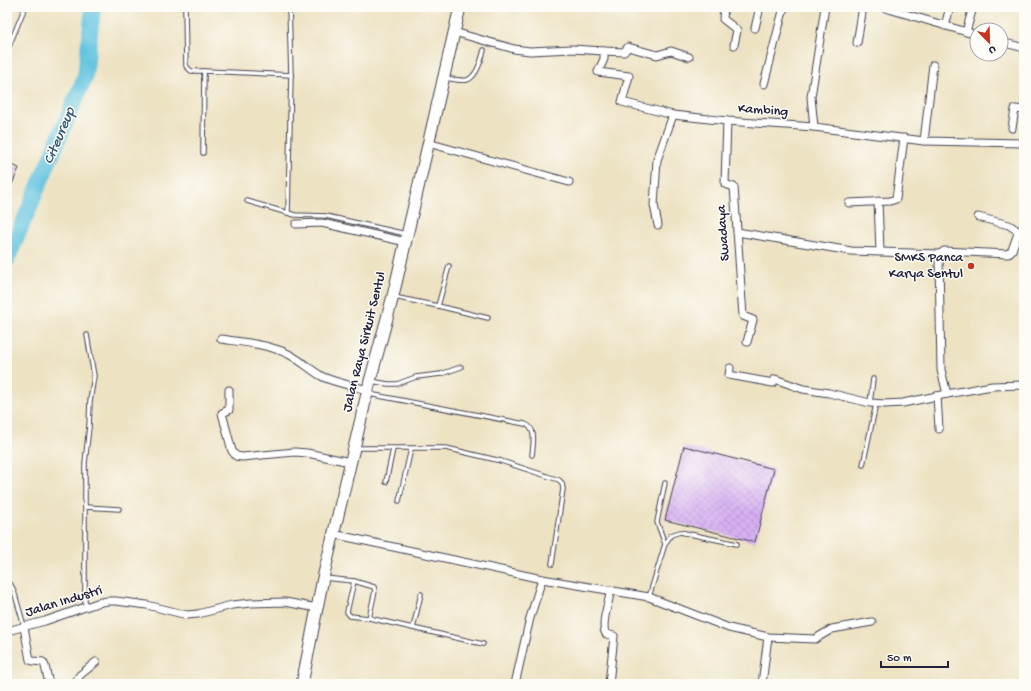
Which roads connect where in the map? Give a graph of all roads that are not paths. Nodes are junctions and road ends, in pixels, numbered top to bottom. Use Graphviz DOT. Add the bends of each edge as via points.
graph roads {
  1 [pos="25,7"];
  2 [pos="185,7"];
  3 [pos="289,7"];
  4 [pos="460,7"];
  5 [pos="724,7"];
  6 [pos="760,7"];
  7 [pos="784,7"];
  8 [pos="825,7"];
  9 [pos="863,7"];
  10 [pos="882,7"];
  11 [pos="950,7"];
  12 [pos="973,7"];
  13 [pos="945,26"];
  14 [pos="755,28"];
  15 [pos="454,32"];
  16 [pos="966,32"];
  17 [pos="969,33"];
  18 [pos="857,43"];
  19 [pos="1009,44"];
  20 [pos="734,45"];
  21 [pos="1024,48"];
  22 [pos="484,50"];
  23 [pos="7,51"];
  24 [pos="604,51"];
  25 [pos="689,57"];
  26 [pos="933,65"];
  27 [pos="204,71"];
  28 [pos="291,75"];
  29 [pos="443,78"];
  30 [pos="764,84"];
  31 [pos="1024,110"];
  32 [pos="673,116"];
  33 [pos="728,121"];
  34 [pos="814,127"];
  35 [pos="1012,128"];
  36 [pos="904,138"];
  37 [pos="924,141"];
  38 [pos="428,143"];
  39 [pos="1024,143"];
  40 [pos="203,153"];
  41 [pos="569,182"];
  42 [pos="247,201"];
  43 [pos="878,201"];
  44 [pos="849,203"];
  45 [pos="288,213"];
  46 [pos="978,217"];
  47 [pos="296,224"];
  48 [pos="658,224"];
  49 [pos="737,232"];
  50 [pos="1023,233"];
  51 [pos="406,238"];
  52 [pos="880,251"];
  53 [pos="940,254"];
  54 [pos="449,266"];
  55 [pos="393,296"];
  56 [pos="438,306"];
  57 [pos="488,318"];
  58 [pos="87,335"];
  59 [pos="221,339"];
  60 [pos="747,342"];
  61 [pos="461,366"];
  62 [pos="730,368"];
  63 [pos="873,379"];
  64 [pos="1024,385"];
  65 [pos="368,388"];
  66 [pos="229,390"];
  67 [pos="947,394"];
  68 [pos="937,396"];
  69 [pos="873,403"];
  70 [pos="938,429"];
  71 [pos="354,448"];
  72 [pos="393,449"];
  73 [pos="410,449"];
  74 [pos="532,455"];
  75 [pos="350,462"];
  76 [pos="863,465"];
  77 [pos="386,482"];
  78 [pos="665,483"];
  79 [pos="399,501"];
  80 [pos="85,507"];
  81 [pos="119,509"];
  82 [pos="333,534"];
  83 [pos="665,544"];
  84 [pos="737,544"];
  85 [pos="552,564"];
  86 [pos="323,578"];
  87 [pos="542,579"];
  88 [pos="354,581"];
  89 [pos="7,582"];
  90 [pos="611,590"];
  91 [pos="421,594"];
  92 [pos="649,597"];
  93 [pos="85,607"];
  94 [pos="317,608"];
  95 [pos="369,618"];
  96 [pos="872,622"];
  97 [pos="24,627"];
  98 [pos="413,628"];
  99 [pos="7,631"];
  100 [pos="768,637"];
  101 [pos="483,644"];
  102 [pos="96,662"];
  103 [pos="49,684"];
  104 [pos="77,684"];
  105 [pos="302,684"];
  106 [pos="515,684"];
  107 [pos="609,684"];
  108 [pos="762,684"];
  1 -- 23 [label="lane"];
  2 -- 27 [label="lane" via="186,66 192,71"];
  3 -- 28 [label="lane"];
  4 -- 15 [label="main road, Jalan Raya Sirkuit Sentul"];
  5 -- 20 [label="street" via="723,19 737,30"];
  6 -- 14 [label="street"];
  7 -- 30 [label="street"];
  8 -- 34 [label="street" via="811,97"];
  9 -- 18 [label="street"];
  10 -- 13 [label="street"];
  11 -- 13 [label="street"];
  12 -- 16 [label="street"];
  13 -- 16 [label="street"];
  15 -- 24 [label="street" via="514,49"];
  15 -- 29 [label="main road, Jalan Raya Sirkuit Sentul"];
  16 -- 17 [label="street"];
  19 -- 21 [label="street"];
  22 -- 29 [label="lane" via="475,74 470,79"];
  24 -- 25 [label="street" via="624,52 628,47 657,55 671,51"];
  24 -- 32 [label="street, Kambing" via="604,59 598,72 629,76 622,102"];
  26 -- 37 [label="street"];
  27 -- 28 [label="lane"];
  27 -- 40 [label="lane"];
  28 -- 45 [label="lane"];
  29 -- 38 [label="main road, Jalan Raya Sirkuit Sentul"];
  31 -- 35 [label="street" via="1015,109"];
  32 -- 33 [label="street, Kambing"];
  32 -- 48 [label="street" via="657,160 654,205"];
  33 -- 34 [label="street, Kambing"];
  33 -- 49 [label="street, Swadaya" via="726,184 734,187"];
  34 -- 36 [label="street, Kambing"];
  36 -- 37 [label="street, Kambing"];
  36 -- 43 [label="street" via="897,197 890,201"];
  37 -- 39 [label="street, Kambing"];
  38 -- 41 [label="street"];
  38 -- 51 [label="main road, Jalan Raya Sirkuit Sentul"];
  42 -- 45 [label="lane"];
  43 -- 44 [label="street"];
  43 -- 52 [label="street"];
  45 -- 51 [label="lane" via="326,216"];
  46 -- 50 [label="street" via="1009,225"];
  47 -- 51 [label="street" via="322,223"];
  49 -- 52 [label="street" via="852,251"];
  49 -- 60 [label="street, Swadaya" via="743,316 753,320"];
  50 -- 53 [label="street" via="1017,236 1008,254 944,251"];
  51 -- 55 [label="main road, Jalan Raya Sirkuit Sentul"];
  52 -- 53 [label="street"];
  53 -- 67 [label="street" via="940,357"];
  54 -- 56 [label="lane"];
  55 -- 56 [label="lane"];
  55 -- 65 [label="main road, Jalan Raya Sirkuit Sentul"];
  56 -- 57 [label="lane"];
  58 -- 80 [label="lane" via="94,376 85,463"];
  59 -- 65 [label="street" via="283,351 323,376"];
  61 -- 65 [label="lane" via="441,374 416,376 397,384"];
  62 -- 69 [label="street" via="729,375 773,384 775,379 804,389"];
  63 -- 69 [label="lane"];
  64 -- 67 [label="street" via="992,386"];
  65 -- 71 [label="main road, Jalan Raya Sirkuit Sentul"];
  65 -- 74 [label="lane" via="530,426"];
  66 -- 75 [label="street" via="229,410 222,412 232,451 236,456 295,452"];
  67 -- 68 [label="street"];
  68 -- 69 [label="street" via="903,403"];
  68 -- 70 [label="street"];
  69 -- 76 [label="lane"];
  71 -- 72 [label="lane"];
  71 -- 75 [label="main road, Jalan Raya Sirkuit Sentul"];
  72 -- 73 [label="lane"];
  72 -- 77 [label="lane"];
  73 -- 79 [label="lane"];
  73 -- 85 [label="lane" via="433,447 456,450 501,461 561,482 563,492"];
  75 -- 82 [label="main road, Jalan Raya Sirkuit Sentul"];
  78 -- 83 [label="lane" via="657,522"];
  80 -- 81 [label="lane"];
  80 -- 93 [label="lane"];
  82 -- 86 [label="main road, Jalan Raya Sirkuit Sentul"];
  82 -- 87 [label="street"];
  83 -- 84 [label="lane" via="673,534 680,532"];
  83 -- 92 [label="lane"];
  86 -- 88 [label="lane"];
  86 -- 94 [label="main road, Jalan Raya Sirkuit Sentul"];
  87 -- 90 [label="street"];
  87 -- 106 [label="street"];
  88 -- 95 [label="lane" via="375,588"];
  88 -- 95 [label="lane" via="348,613 350,616"];
  89 -- 97 [label="lane" via="14,590"];
  90 -- 92 [label="street"];
  90 -- 107 [label="street" via="604,629 606,634 614,636"];
  91 -- 98 [label="lane"];
  92 -- 100 [label="street" via="729,628"];
  93 -- 94 [label="street, Jalan Industri" via="100,602 120,601 187,615 251,603 285,602"];
  93 -- 97 [label="street, Jalan Industri"];
  94 -- 105 [label="main road, Jalan Raya Sirkuit Sentul"];
  95 -- 98 [label="lane"];
  96 -- 100 [label="street" via="832,629 814,639"];
  97 -- 99 [label="street, Jalan Industri"];
  97 -- 103 [label="street" via="30,660 43,662"];
  98 -- 101 [label="lane"];
  100 -- 108 [label="street"];
  102 -- 104 [label="street" via="78,676"];
}
